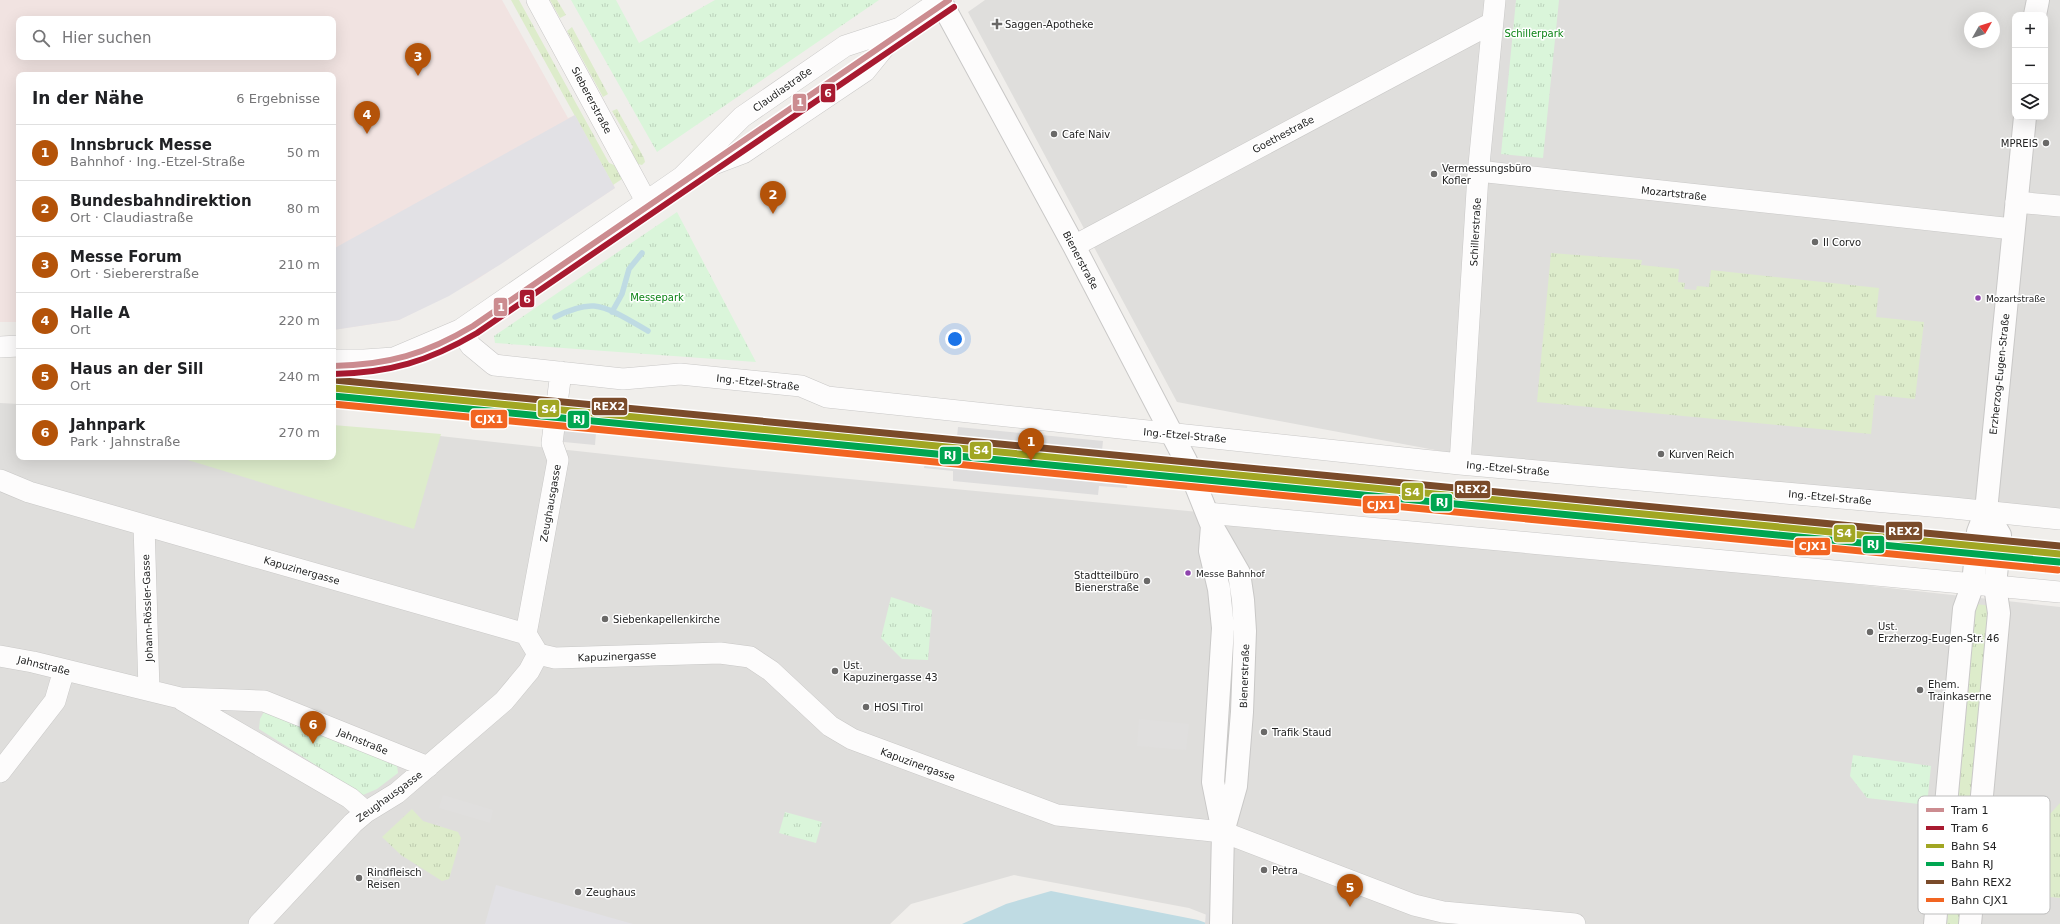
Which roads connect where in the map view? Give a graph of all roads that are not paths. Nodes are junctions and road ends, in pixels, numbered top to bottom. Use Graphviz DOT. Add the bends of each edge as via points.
graph roads {
  1 [pos="537,0"];
  2 [pos="940,0"];
  3 [pos="1495,0"];
  4 [pos="2038,0"];
  5 [pos="2036,12"];
  6 [pos="1492,23"];
  7 [pos="900,28"];
  8 [pos="2024,120"];
  9 [pos="1478,171"];
  10 [pos="682,177"];
  11 [pos="646,201"];
  12 [pos="2016,202"];
  13 [pos="2060,206"];
  14 [pos="2013,229"];
  15 [pos="1074,246"];
  16 [pos="460,330"];
  17 [pos="16,346"];
  18 [pos="0,347"];
  19 [pos="336,360"];
  20 [pos="561,372"];
  21 [pos="1171,433"];
  22 [pos="1460,464"];
  23 [pos="0,480"];
  24 [pos="1986,511"];
  25 [pos="1210,519"];
  26 [pos="2060,519"];
  27 [pos="144,525"];
  28 [pos="1973,584"];
  29 [pos="1996,586"];
  30 [pos="2060,592"];
  31 [pos="526,634"];
  32 [pos="538,654"];
  33 [pos="0,656"];
  34 [pos="64,670"];
  35 [pos="149,690"];
  36 [pos="180,698"];
  37 [pos="428,767"];
  38 [pos="0,772"];
  39 [pos="1947,796"];
  40 [pos="1982,796"];
  41 [pos="366,812"];
  42 [pos="1223,832"];
  43 [pos="1936,914"];
  44 [pos="1971,914"];
  45 [pos="1222,921"];
  46 [pos="259,924"];
  47 [pos="1575,924"];
  48 [pos="1935,924"];
  49 [pos="1970,924"];
  1 -- 11 [label="street, Siebererstraße"];
  2 -- 7 [label="street, Claudiastraße"];
  2 -- 15 [label="street, Bienerstraße"];
  3 -- 6 [label="street, Schillerstraße"];
  4 -- 5 [label="street"];
  6 -- 9 [label="street, Schillerstraße"];
  6 -- 15 [label="street, Goethestraße"];
  7 -- 10 [label="street, Claudiastraße" via="865,71 743,152"];
  7 -- 10 [label="street, Claudiastraße" via="845,46 740,119"];
  8 -- 12 [label="street, Erzherzog-Eugen-Straße"];
  9 -- 14 [label="street, Mozartstraße"];
  9 -- 22 [label="street, Schillerstraße"];
  10 -- 11 [label="street, Claudiastraße"];
  11 -- 16 [label="street, Claudiastraße"];
  12 -- 13 [label="street"];
  12 -- 14 [label="street, Erzherzog-Eugen-Straße"];
  14 -- 24 [label="street, Erzherzog-Eugen-Straße"];
  15 -- 21 [label="street, Bienerstraße"];
  16 -- 19 [label="street" via="394,358"];
  16 -- 20 [label="street, Ing.-Etzel-Straße" via="471,346 494,365"];
  17 -- 18 [label="street"];
  20 -- 21 [label="street, Ing.-Etzel-Straße" via="624,379 681,369 734,374 801,386 827,397"];
  20 -- 31 [label="street, Zeughausgasse" via="552,443 558,460"];
  21 -- 22 [label="street, Ing.-Etzel-Straße"];
  21 -- 25 [label="street, Bienerstraße" via="1186,460"];
  22 -- 24 [label="street, Ing.-Etzel-Straße"];
  23 -- 27 [label="street, Kapuzinergasse" via="29,492"];
  24 -- 26 [label="street, Ing.-Etzel-Straße"];
  24 -- 28 [label="street, Erzherzog-Eugen-Straße" via="1978,532"];
  24 -- 29 [label="street" via="2000,535"];
  25 -- 28 [label="street" via="1394,530"];
  25 -- 42 [label="street, Bienerstraße" via="1239,573 1245,631 1236,786"];
  27 -- 31 [label="street, Kapuzinergasse"];
  27 -- 35 [label="street, Johann-Rössler-Gasse"];
  28 -- 29 [label="street"];
  28 -- 39 [label="street, Erzherzog-Eugen-Straße" via="1964,609"];
  29 -- 30 [label="street"];
  29 -- 40 [label="street" via="1999,613"];
  31 -- 32 [label="street"];
  32 -- 37 [label="street, Zeughausgasse" via="529,671 504,701"];
  32 -- 42 [label="street, Kapuzinergasse" via="555,658 720,653 750,657 771,671 830,726 861,743 1057,815"];
  33 -- 34 [label="street, Jahnstraße"];
  34 -- 35 [label="street, Jahnstraße"];
  34 -- 38 [label="street" via="56,701"];
  35 -- 36 [label="street, Jahnstraße"];
  36 -- 37 [label="street, Jahnstraße" via="264,701"];
  36 -- 41 [label="street, Jahnstraße" via="350,798"];
  37 -- 41 [label="street, Zeughausgasse" via="397,793"];
  41 -- 46 [label="street, Zeughausgasse"];
  42 -- 45 [label="street, Bienerstraße"];
  42 -- 47 [label="street, Kapuzinergasse" via="1414,905 1443,912"];
  43 -- 48 [label="street, Erzherzog-Eugen-Straße"];
  44 -- 49 [label="street"];
}
